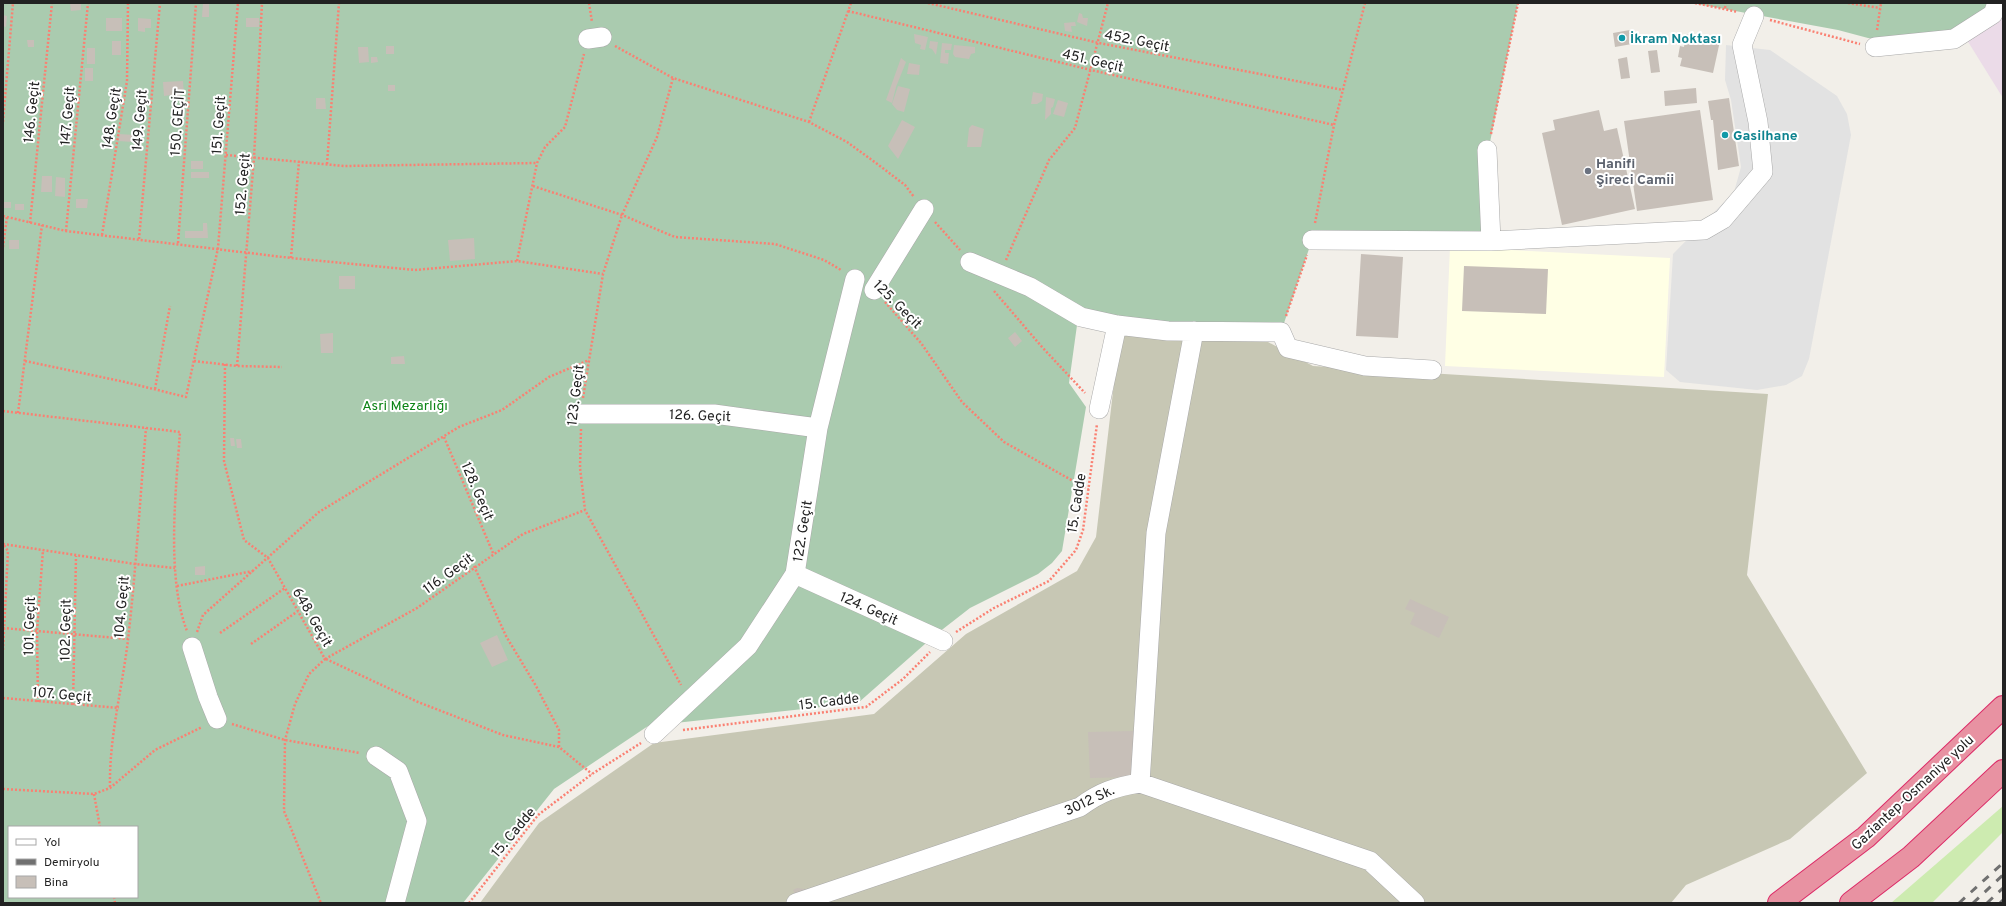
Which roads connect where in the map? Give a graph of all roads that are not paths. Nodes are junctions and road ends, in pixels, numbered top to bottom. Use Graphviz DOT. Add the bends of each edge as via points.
graph roads {
  1 [pos="1997,3"];
  2 [pos="1754,16"];
  3 [pos="1874,47"];
  4 [pos="1487,150"];
  5 [pos="924,209"];
  6 [pos="1312,240"];
  7 [pos="1491,241"];
  8 [pos="970,262"];
  9 [pos="855,279"];
  10 [pos="874,290"];
  11 [pos="1117,325"];
  12 [pos="1194,331"];
  13 [pos="1432,370"];
  14 [pos="1099,408"];
  15 [pos="580,414"];
  16 [pos="818,428"];
  17 [pos="795,574"];
  18 [pos="943,641"];
  19 [pos="192,647"];
  20 [pos="2003,707"];
  21 [pos="217,719"];
  22 [pos="654,734"];
  23 [pos="376,756"];
  24 [pos="2003,771"];
  25 [pos="1140,783"];
  26 [pos="395,903"];
  27 [pos="796,903"];
  28 [pos="1415,903"];
  29 [pos="1779,903"];
  30 [pos="1851,903"];
  1 -- 3 [label="street" via="1993,14 1954,39"];
  2 -- 7 [label="street" via="1742,45 1758,122 1763,172 1723,219 1704,230"];
  4 -- 7 [label="street"];
  5 -- 10 [label="street"];
  6 -- 7 [label="street"];
  8 -- 11 [label="street" via="995,280 1030,288 1080,317"];
  9 -- 16 [label="street, 122. Geçit"];
  11 -- 12 [label="street" via="1168,331"];
  11 -- 14 [label="street"];
  12 -- 13 [label="street" via="1281,332 1288,348 1365,366"];
  12 -- 25 [label="street" via="1156,533"];
  15 -- 16 [label="street, 126. Geçit" via="714,414"];
  16 -- 17 [label="street, 122. Geçit"];
  17 -- 18 [label="street, 124. Geçit"];
  17 -- 22 [label="street, 122. Geçit" via="748,646"];
  19 -- 21 [label="street"];
  20 -- 29 [label="highway, Gaziantep-Osmaniye yolu" via="1866,837"];
  23 -- 26 [label="street" via="398,771 417,821"];
  24 -- 30 [label="highway" via="1911,858"];
  25 -- 27 [label="street, 3012 Sk." via="1117,786 1080,807"];
  25 -- 28 [label="street, 3012 Sk." via="1370,861"];
}
